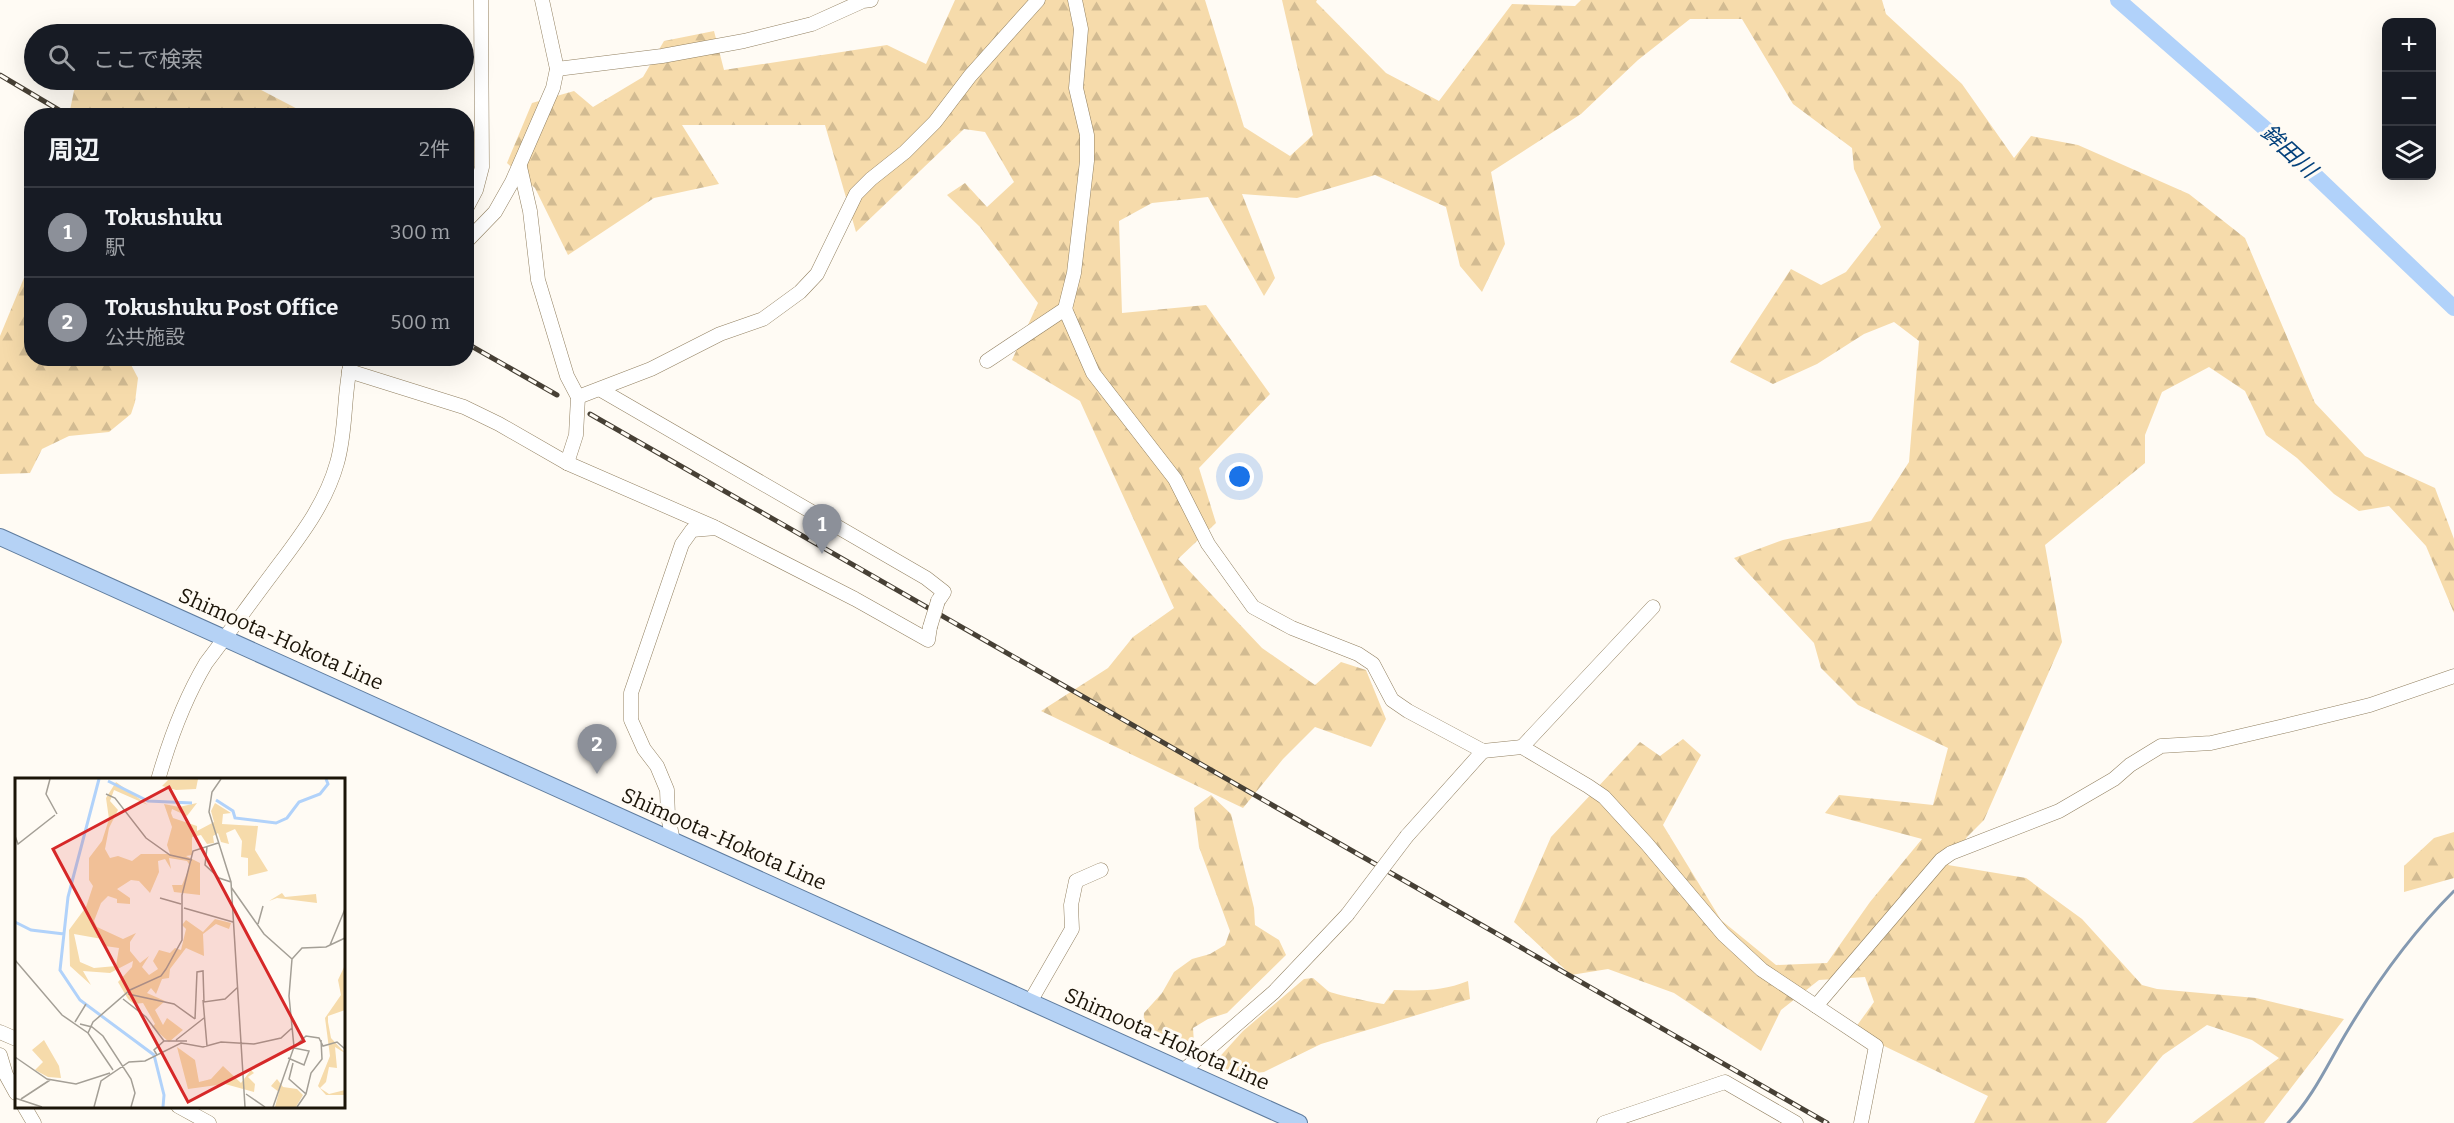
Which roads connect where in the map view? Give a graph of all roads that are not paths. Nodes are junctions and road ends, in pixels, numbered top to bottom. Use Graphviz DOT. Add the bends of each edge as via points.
graph roads {
  1 [pos="481,0"];
  2 [pos="542,0"];
  3 [pos="871,0"];
  4 [pos="1038,0"];
  5 [pos="1075,0"];
  6 [pos="557,69"];
  7 [pos="520,167"];
  8 [pos="474,194"];
  9 [pos="474,234"];
  10 [pos="1065,309"];
  11 [pos="987,361"];
  12 [pos="351,366"];
  13 [pos="354,366"];
  14 [pos="601,390"];
  15 [pos="578,397"];
  16 [pos="567,463"];
  17 [pos="716,528"];
  18 [pos="0,537"];
  19 [pos="1653,607"];
  20 [pos="225,638"];
  21 [pos="2454,676"];
  22 [pos="1522,747"];
  23 [pos="1483,751"];
  24 [pos="159,778"];
  25 [pos="674,841"];
  26 [pos="1101,870"];
  27 [pos="1029,1002"];
  28 [pos="1815,1006"];
  29 [pos="0,1032"];
  30 [pos="15,1039"];
  31 [pos="0,1055"];
  32 [pos="1183,1071"];
  33 [pos="15,1091"];
  34 [pos="25,1108"];
  35 [pos="180,1108"];
  36 [pos="34,1123"];
  37 [pos="209,1123"];
  38 [pos="1299,1123"];
  39 [pos="1604,1123"];
  40 [pos="1796,1123"];
  41 [pos="1861,1123"];
  1 -- 8 [label="street" via="482,167"];
  2 -- 6 [label="street"];
  3 -- 6 [label="street" via="812,24 744,41"];
  4 -- 14 [label="street" via="935,122 856,194 817,274 800,292 763,319 720,334"];
  5 -- 10 [label="street" via="1082,29 1076,88 1087,135 1087,161 1074,273"];
  6 -- 7 [label="street"];
  7 -- 9 [label="street" via="495,212"];
  7 -- 15 [label="street" via="538,280 567,376"];
  10 -- 11 [label="street"];
  10 -- 23 [label="street" via="1093,374 1175,479 1208,544 1253,607 1292,628 1358,654 1373,664 1392,700"];
  12 -- 20 [label="street" via="338,462 327,492 307,526"];
  13 -- 16 [label="street" via="464,407"];
  14 -- 15 [label="street"];
  14 -- 17 [label="street, bridge" via="926,578 944,592 929,634"];
  15 -- 16 [label="street" via="576,435"];
  16 -- 17 [label="street"];
  17 -- 25 [label="street" via="692,530 682,544 631,693 631,720 667,790"];
  18 -- 20 [label="main road, Shimoota-Hokota Line"];
  19 -- 22 [label="street"];
  20 -- 24 [label="street" via="184,703"];
  20 -- 25 [label="main road, Shimoota-Hokota Line"];
  21 -- 28 [label="street" via="2370,705 2274,729 2211,743 2161,746 2059,811 1951,853"];
  22 -- 23 [label="street"];
  22 -- 28 [label="street" via="1604,797 1723,934 1762,970"];
  23 -- 32 [label="street, bridge" via="1407,836 1347,915 1274,992"];
  25 -- 27 [label="main road, Shimoota-Hokota Line"];
  26 -- 27 [label="street" via="1077,881 1071,905 1072,930"];
  27 -- 32 [label="main road, Shimoota-Hokota Line"];
  28 -- 41 [label="street" via="1876,1046"];
  29 -- 30 [label="street"];
  31 -- 33 [label="street"];
  32 -- 38 [label="main road, Shimoota-Hokota Line"];
  34 -- 36 [label="street"];
  35 -- 37 [label="street"];
  39 -- 40 [label="street" via="1725,1082"];
}
